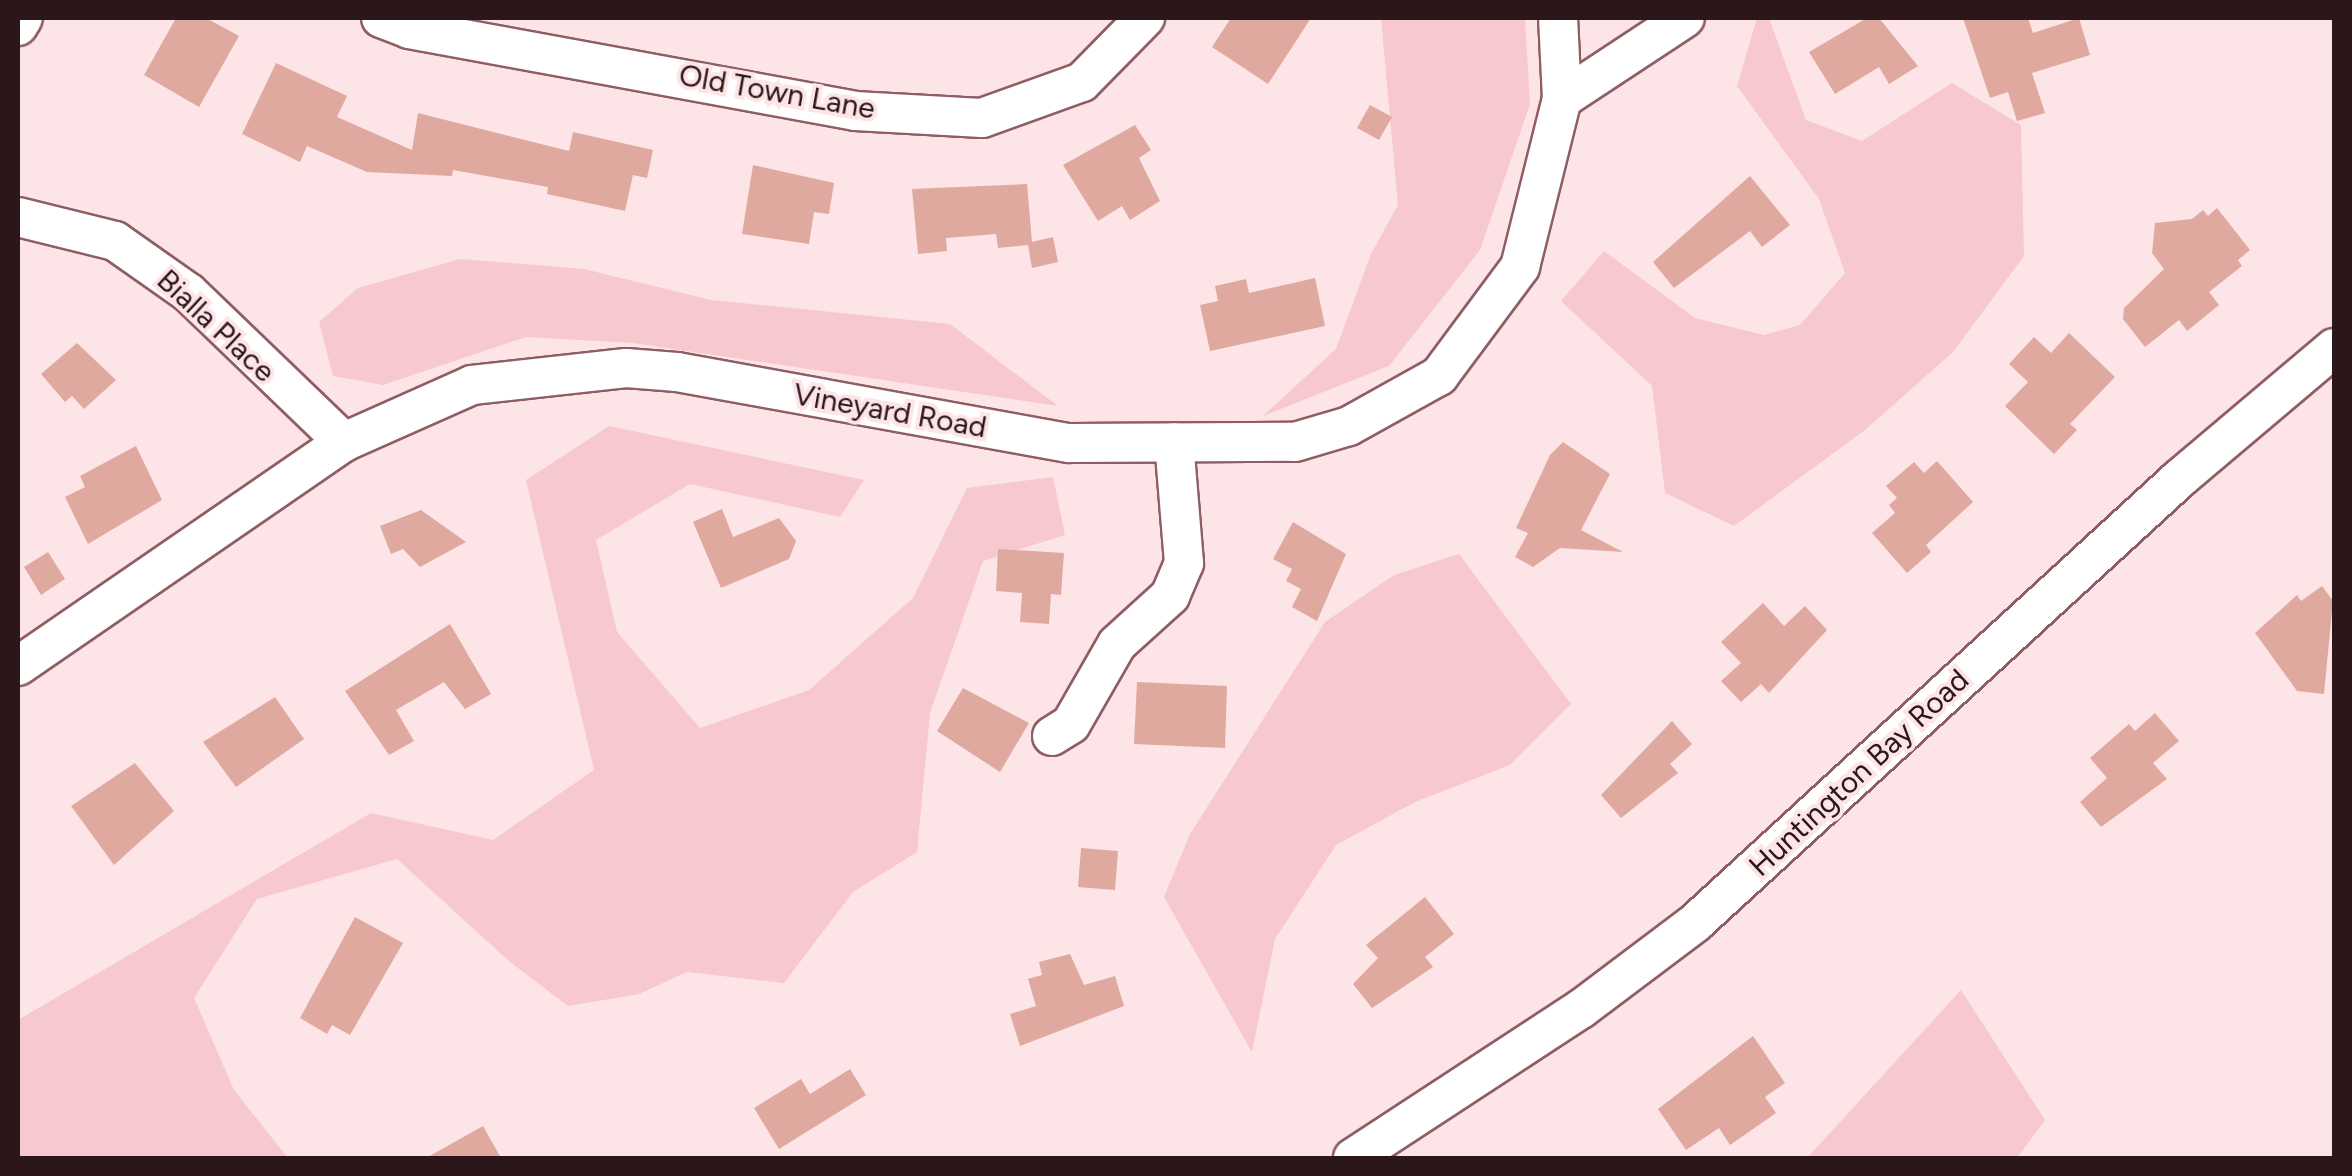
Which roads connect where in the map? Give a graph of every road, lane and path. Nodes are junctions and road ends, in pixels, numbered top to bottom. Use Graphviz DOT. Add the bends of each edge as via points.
graph roads {
  1 [pos="23,18"];
  2 [pos="382,18"];
  3 [pos="1144,18"];
  4 [pos="1558,18"];
  5 [pos="1686,18"];
  6 [pos="18,26"];
  7 [pos="1562,99"];
  8 [pos="18,217"];
  9 [pos="2332,356"];
  10 [pos="344,442"];
  11 [pos="1174,442"];
  12 [pos="18,666"];
  13 [pos="1052,736"];
  14 [pos="1352,1158"];
  1 -- 6 [label="street"];
  2 -- 3 [label="street, Old Town Lane" via="409,29 855,112 982,118 1082,82"];
  4 -- 7 [label="street, Vineyard Road"];
  5 -- 7 [label="street"];
  7 -- 11 [label="street, Vineyard Road" via="1520,266 1439,376 1349,426 1295,442"];
  8 -- 10 [label="street, Bialla Place" via="116,241 189,293"];
  9 -- 14 [label="street, Huntington Bay Road" via="2179,479 1695,923 1582,1009"];
  10 -- 11 [label="street, Vineyard Road" via="472,385 626,368 1069,443"];
  10 -- 12 [label="street, Vineyard Road"];
  11 -- 13 [label="street" via="1184,563 1170,596 1118,644 1071,724"];
}
